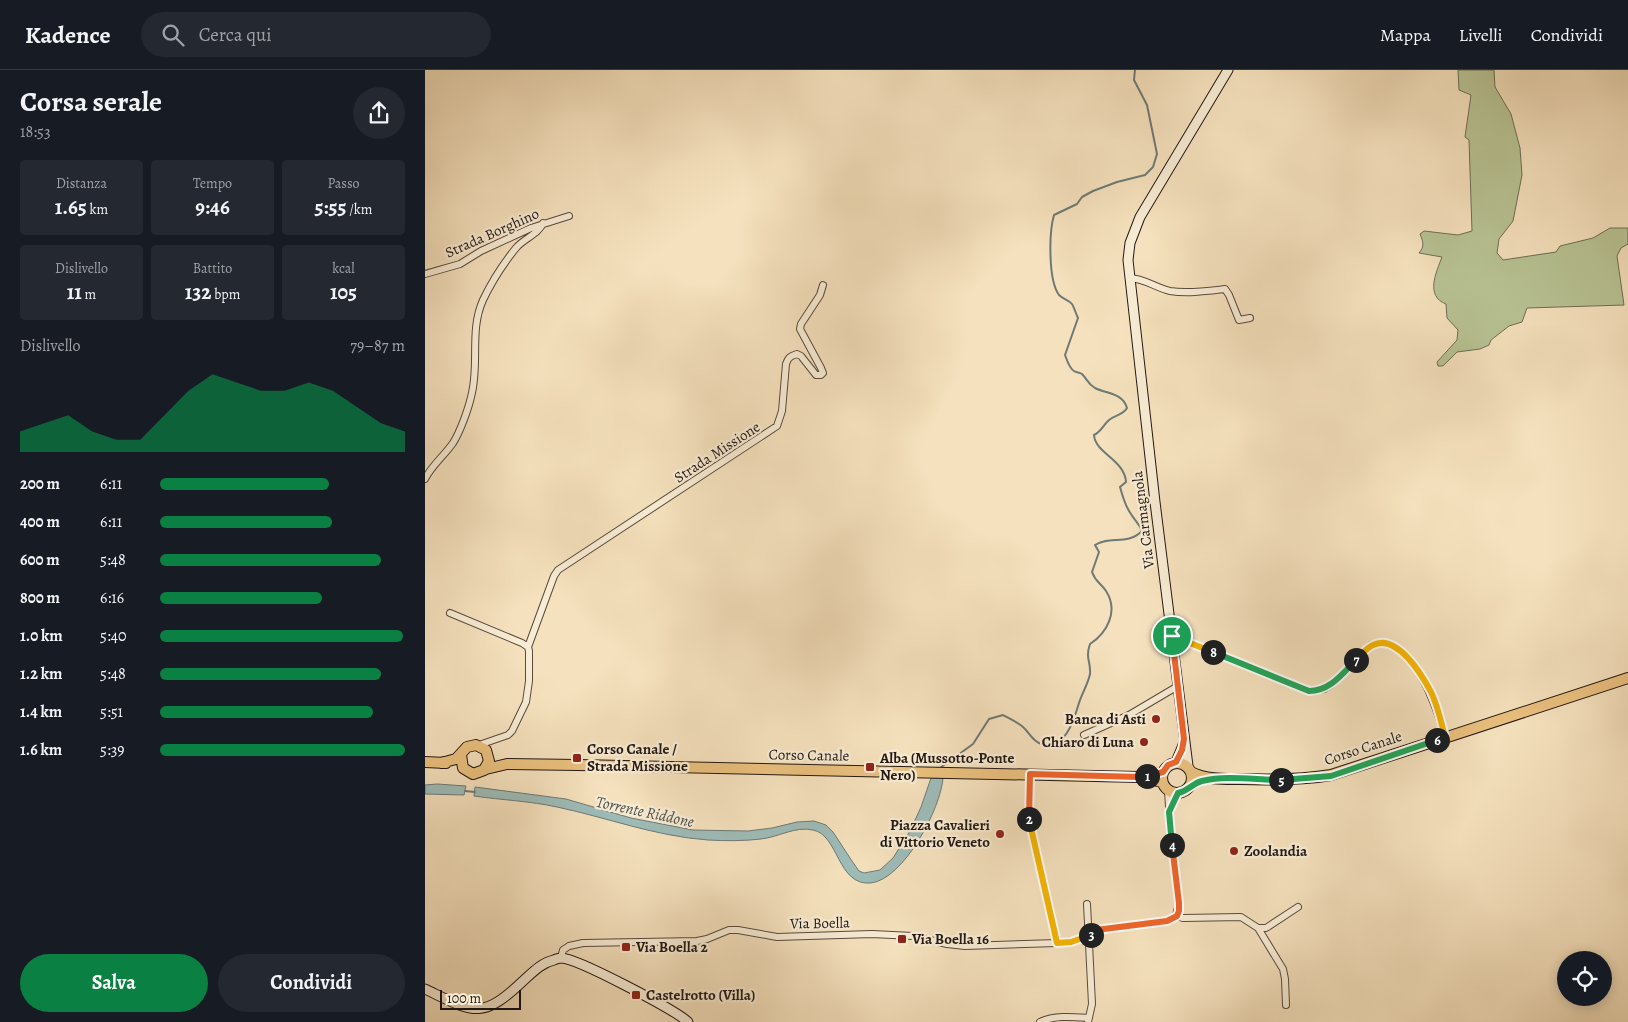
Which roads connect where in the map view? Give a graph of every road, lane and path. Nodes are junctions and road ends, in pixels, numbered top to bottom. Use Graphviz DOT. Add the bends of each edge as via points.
graph roads {
  1 [pos="1228,70"];
  2 [pos="569,216"];
  3 [pos="543,223"];
  4 [pos="425,274"];
  5 [pos="1129,278"];
  6 [pos="823,285"];
  7 [pos="1250,318"];
  8 [pos="425,479"];
  9 [pos="450,614"];
  10 [pos="1172,636"];
  11 [pos="527,647"];
  12 [pos="1628,678"];
  13 [pos="1178,686"];
  14 [pos="1084,735"];
  15 [pos="1445,737"];
  16 [pos="495,739"];
  17 [pos="1184,739"];
  18 [pos="479,745"];
  19 [pos="489,755"];
  20 [pos="461,756"];
  21 [pos="425,762"];
  22 [pos="1176,762"];
  23 [pos="441,763"];
  24 [pos="507,764"];
  25 [pos="463,768"];
  26 [pos="486,768"];
  27 [pos="1190,769"];
  28 [pos="1030,774"];
  29 [pos="1216,779"];
  30 [pos="1168,784"];
  31 [pos="1191,785"];
  32 [pos="1169,812"];
  33 [pos="1087,904"];
  34 [pos="1298,907"];
  35 [pos="1177,916"];
  36 [pos="1258,928"];
  37 [pos="1089,937"];
  38 [pos="1057,943"];
  39 [pos="561,958"];
  40 [pos="425,989"];
  41 [pos="1286,1005"];
  42 [pos="1088,1020"];
  43 [pos="688,1022"];
  44 [pos="1040,1022"];
  1 -- 5 [label="main road, Via Carmagnola" via="1134,229 1128,260"];
  2 -- 3 [label="street, Strada Borghino"];
  3 -- 4 [label="street, Strada Borghino" via="481,250 460,264"];
  3 -- 8 [label="street" via="541,229 517,246 491,283 480,306 472,397 453,443"];
  5 -- 7 [label="street" via="1179,292 1225,288 1239,320"];
  5 -- 10 [label="main road, Via Carmagnola"];
  6 -- 11 [label="street, Strada Missione" via="800,329 823,373 816,374 797,354 788,358 782,411 777,426 559,570"];
  9 -- 11 [label="street"];
  10 -- 13 [label="main road, Via Carmagnola"];
  10 -- 15 [label="street" via="1309,691 1332,684 1371,645 1393,645 1403,653 1431,693"];
  11 -- 16 [label="street, Strada Missione" via="529,682 525,706 512,731"];
  12 -- 15 [label="main road, Corso Canale"];
  13 -- 14 [label="street" via="1129,715"];
  13 -- 17 [label="main road, Via Carmagnola"];
  15 -- 29 [label="main road, Corso Canale" via="1331,776 1282,780"];
  16 -- 18 [label="street, Strada Missione"];
  16 -- 19 [label="street, Strada Missione"];
  17 -- 22 [label="main road, Via Carmagnola"];
  17 -- 27 [label="main road, Via Carmagnola"];
  18 -- 19 [label="main road, Corso Canale"];
  18 -- 20 [label="main road, Corso Canale" via="467,747"];
  19 -- 24 [label="main road, Corso Canale"];
  19 -- 26 [label="main road"];
  20 -- 23 [label="main road, Corso Canale"];
  20 -- 25 [label="main road"];
  21 -- 23 [label="main road, Corso Canale"];
  22 -- 27 [label="main road, Corso Canale"];
  22 -- 30 [label="main road" via="1168,765"];
  23 -- 25 [label="main road, Corso Canale"];
  24 -- 26 [label="main road, Corso Canale"];
  24 -- 28 [label="main road, Corso Canale"];
  25 -- 26 [label="main road, Corso Canale" via="473,774"];
  27 -- 29 [label="main road, Corso Canale"];
  27 -- 31 [label="main road"];
  28 -- 30 [label="main road, Corso Canale" via="1139,777"];
  28 -- 38 [label="street" via="1029,818"];
  29 -- 31 [label="main road, Corso Canale"];
  30 -- 31 [label="main road, Corso Canale" via="1185,791"];
  30 -- 32 [label="street"];
  30 -- 32 [label="street"];
  32 -- 35 [label="street" via="1179,903"];
  33 -- 37 [label="street"];
  34 -- 36 [label="street" via="1266,928"];
  35 -- 36 [label="street, Via Boella" via="1241,917"];
  35 -- 37 [label="street, Via Boella" via="1167,921 1096,930"];
  36 -- 41 [label="street" via="1283,969"];
  37 -- 38 [label="street, Via Boella"];
  37 -- 42 [label="street" via="1091,1004"];
  38 -- 39 [label="street, Via Boella" via="965,946 913,936 777,936 729,930 697,941 583,943 563,950"];
  39 -- 40 [label="main road" via="538,967 514,990 485,1009 459,1005"];
  39 -- 43 [label="main road" via="596,971"];
  42 -- 44 [label="street" via="1054,1018"];
}
